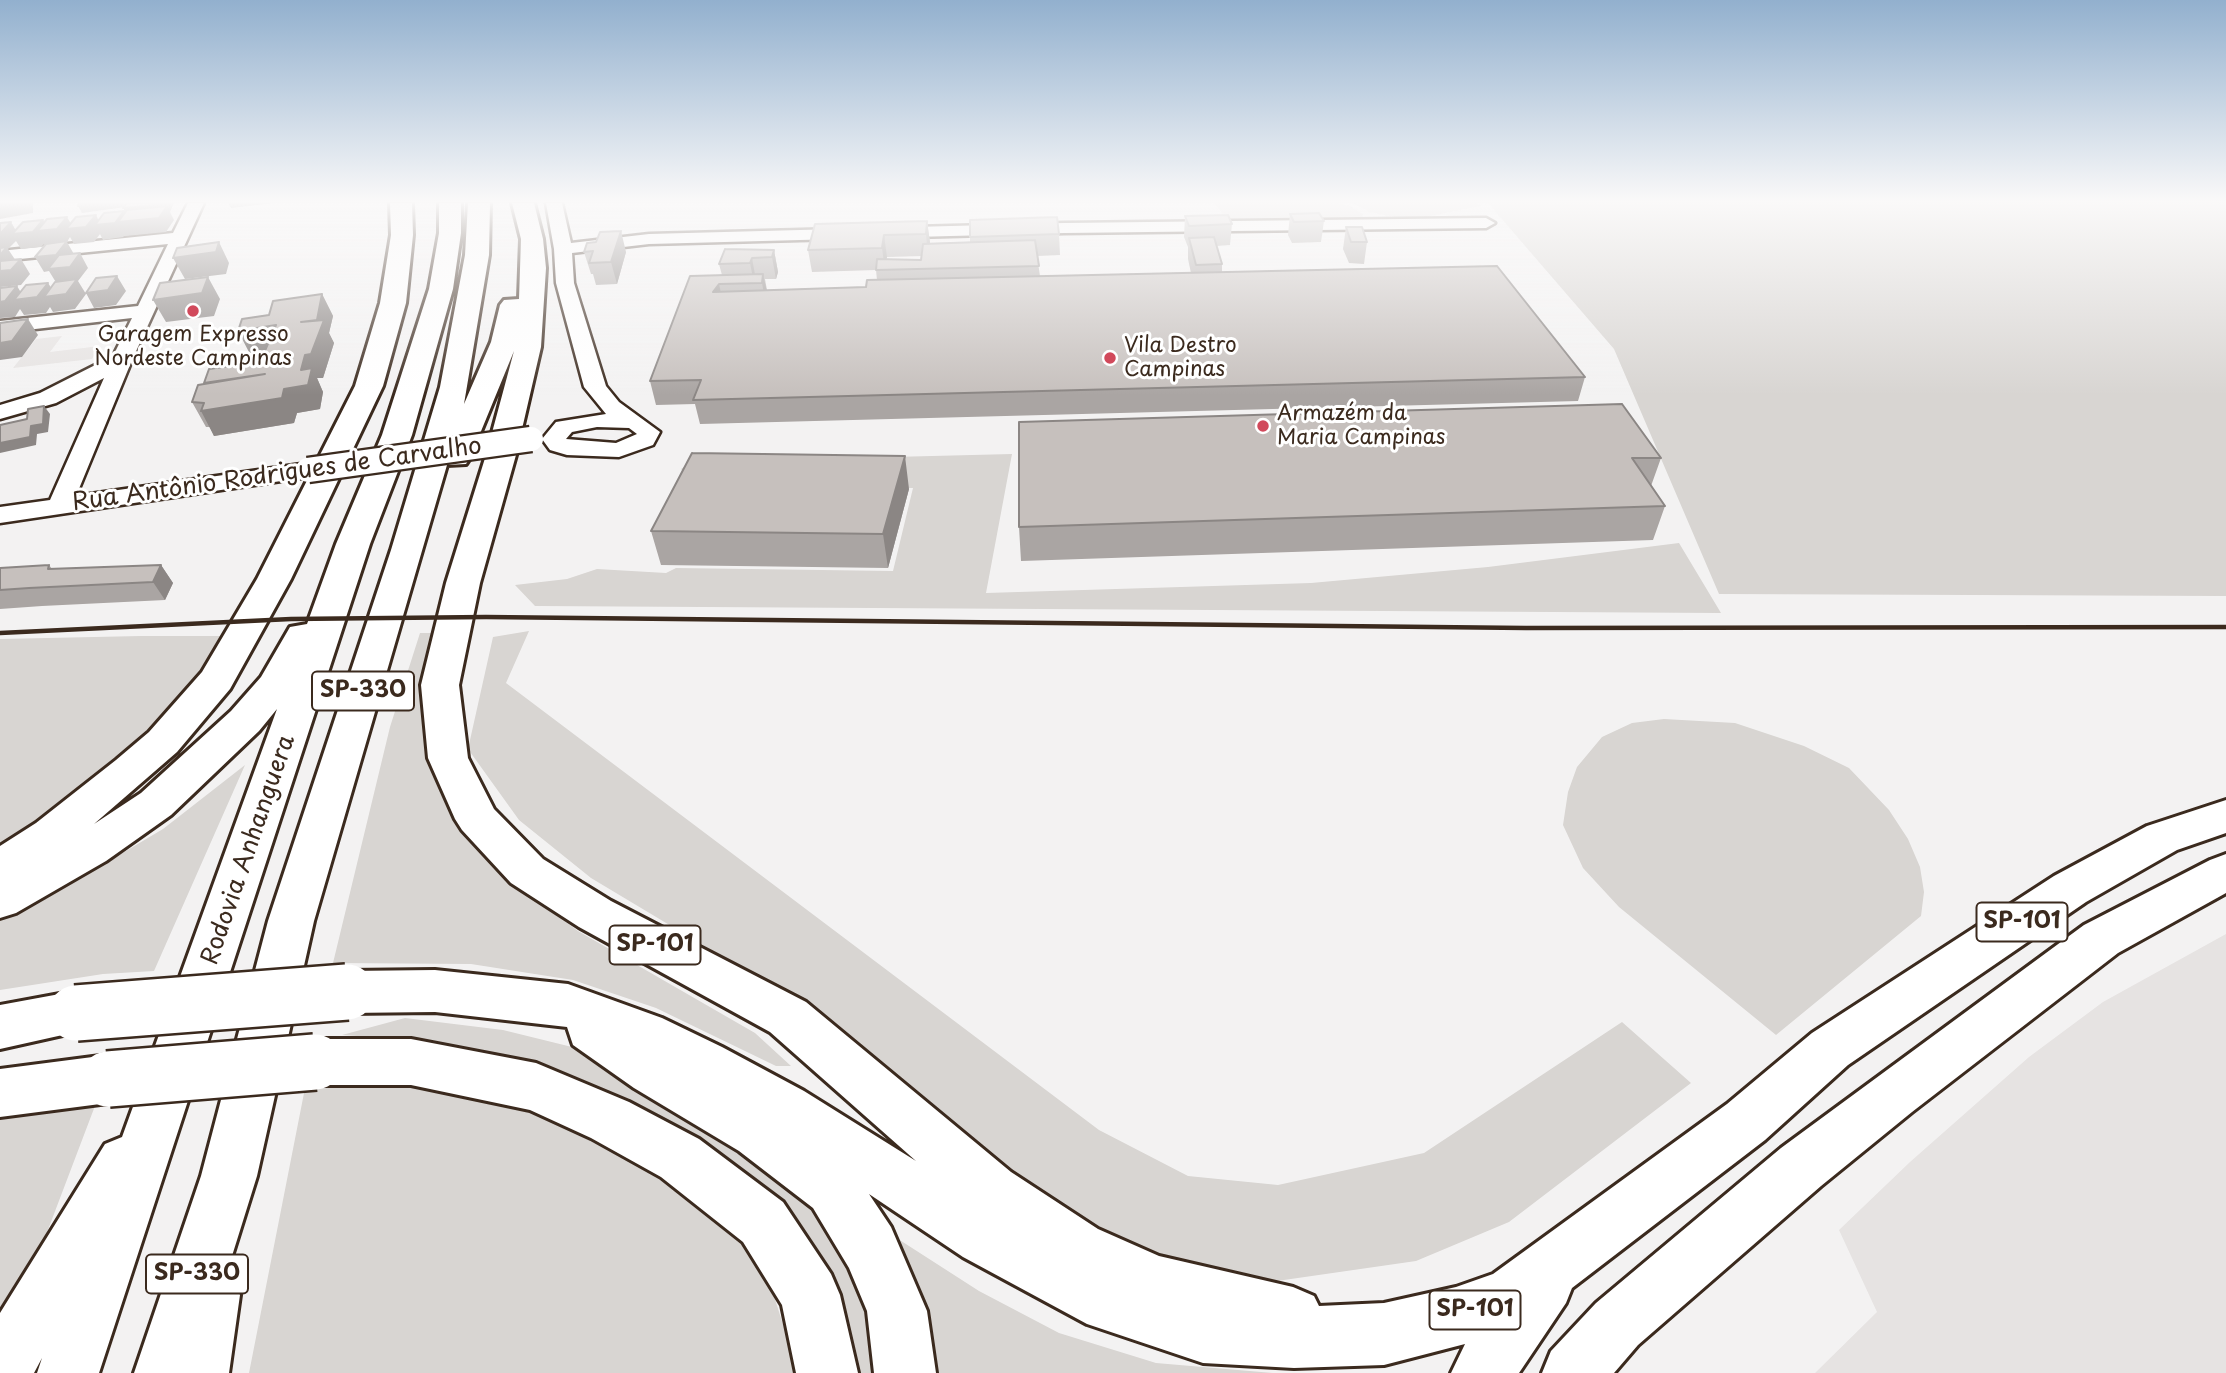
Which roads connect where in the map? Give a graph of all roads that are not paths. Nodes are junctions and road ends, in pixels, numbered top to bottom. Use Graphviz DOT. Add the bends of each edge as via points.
graph roads {
  1 [pos="166,267"];
  2 [pos="395,267"];
  3 [pos="443,267"];
  4 [pos="475,267"];
  5 [pos="521,267"];
  6 [pos="534,267"];
  7 [pos="564,267"];
  8 [pos="144,311"];
  9 [pos="0,327"];
  10 [pos="122,360"];
  11 [pos="596,387"];
  12 [pos="0,412"];
  13 [pos="550,435"];
  14 [pos="60,506"];
  15 [pos="0,515"];
  16 [pos="353,544"];
  17 [pos="408,550"];
  18 [pos="2226,816"];
  19 [pos="0,868"];
  20 [pos="2226,872"];
  21 [pos="0,900"];
  22 [pos="568,1005"];
  23 [pos="0,1027"];
  24 [pos="170,1082"];
  25 [pos="0,1093"];
  26 [pos="229,1176"];
  27 [pos="1556,1265"];
  28 [pos="1384,1334"];
  29 [pos="0,1371"];
  30 [pos="68,1373"];
  31 [pos="165,1373"];
  32 [pos="198,1373"];
  33 [pos="827,1373"];
  34 [pos="905,1373"];
  35 [pos="1482,1373"];
  36 [pos="1573,1373"];
  1 -- 8 [label="street"];
  2 -- 19 [label="highway" via="393,303 369,386 274,579 216,680 163,742 131,771 51,835"];
  3 -- 16 [label="highway, Rodovia Anhanguera / SP-330" via="432,323 397,435"];
  4 -- 17 [label="highway, SP-330" via="454,387"];
  5 -- 17 [label="highway" via="504,341 441,493"];
  6 -- 28 [label="highway, SP-101" via="528,347 440,685 448,758 477,820 527,871 595,914 788,1017 991,1191 1077,1250 1182,1292"];
  7 -- 11 [label="street"];
  8 -- 9 [label="street"];
  8 -- 10 [label="street"];
  10 -- 12 [label="street" via="48,398"];
  10 -- 14 [label="street"];
  11 -- 13 [label="street"];
  11 -- 13 [label="street" via="611,407 649,432 645,440 619,450 567,448 558,446"];
  13 -- 14 [label="street, Rua Antônio Rodrigues de Carvalho, bridge"];
  14 -- 15 [label="street, Rua Antônio Rodrigues de Carvalho"];
  16 -- 21 [label="highway" via="276,684 246,722 156,804 90,849"];
  16 -- 24 [label="highway, Rodovia Anhanguera / SP-330"];
  17 -- 26 [label="highway, SP-330" via="291,921"];
  18 -- 27 [label="highway, SP-101" via="2162,838 2070,889 1830,1049 1746,1122"];
  20 -- 36 [label="highway, SP-101" via="2101,939 1893,1096 1801,1167 1617,1324"];
  22 -- 23 [label="highway, bridge" via="435,991 347,992 76,1013"];
  22 -- 28 [label="highway" via="704,1063 785,1108 983,1237 1108,1303 1203,1332 1294,1337"];
  22 -- 34 [label="highway" via="594,1032 758,1133 833,1189 870,1248 897,1311"];
  24 -- 29 [label="highway"];
  24 -- 30 [label="highway, Rodovia Anhanguera / SP-330"];
  25 -- 33 [label="highway, bridge" via="315,1062 411,1062 536,1087 680,1158 763,1222 810,1295"];
  26 -- 31 [label="highway, SP-330"];
  26 -- 32 [label="highway"];
  27 -- 28 [label="highway, SP-101" via="1510,1298"];
  27 -- 35 [label="highway"];
}
